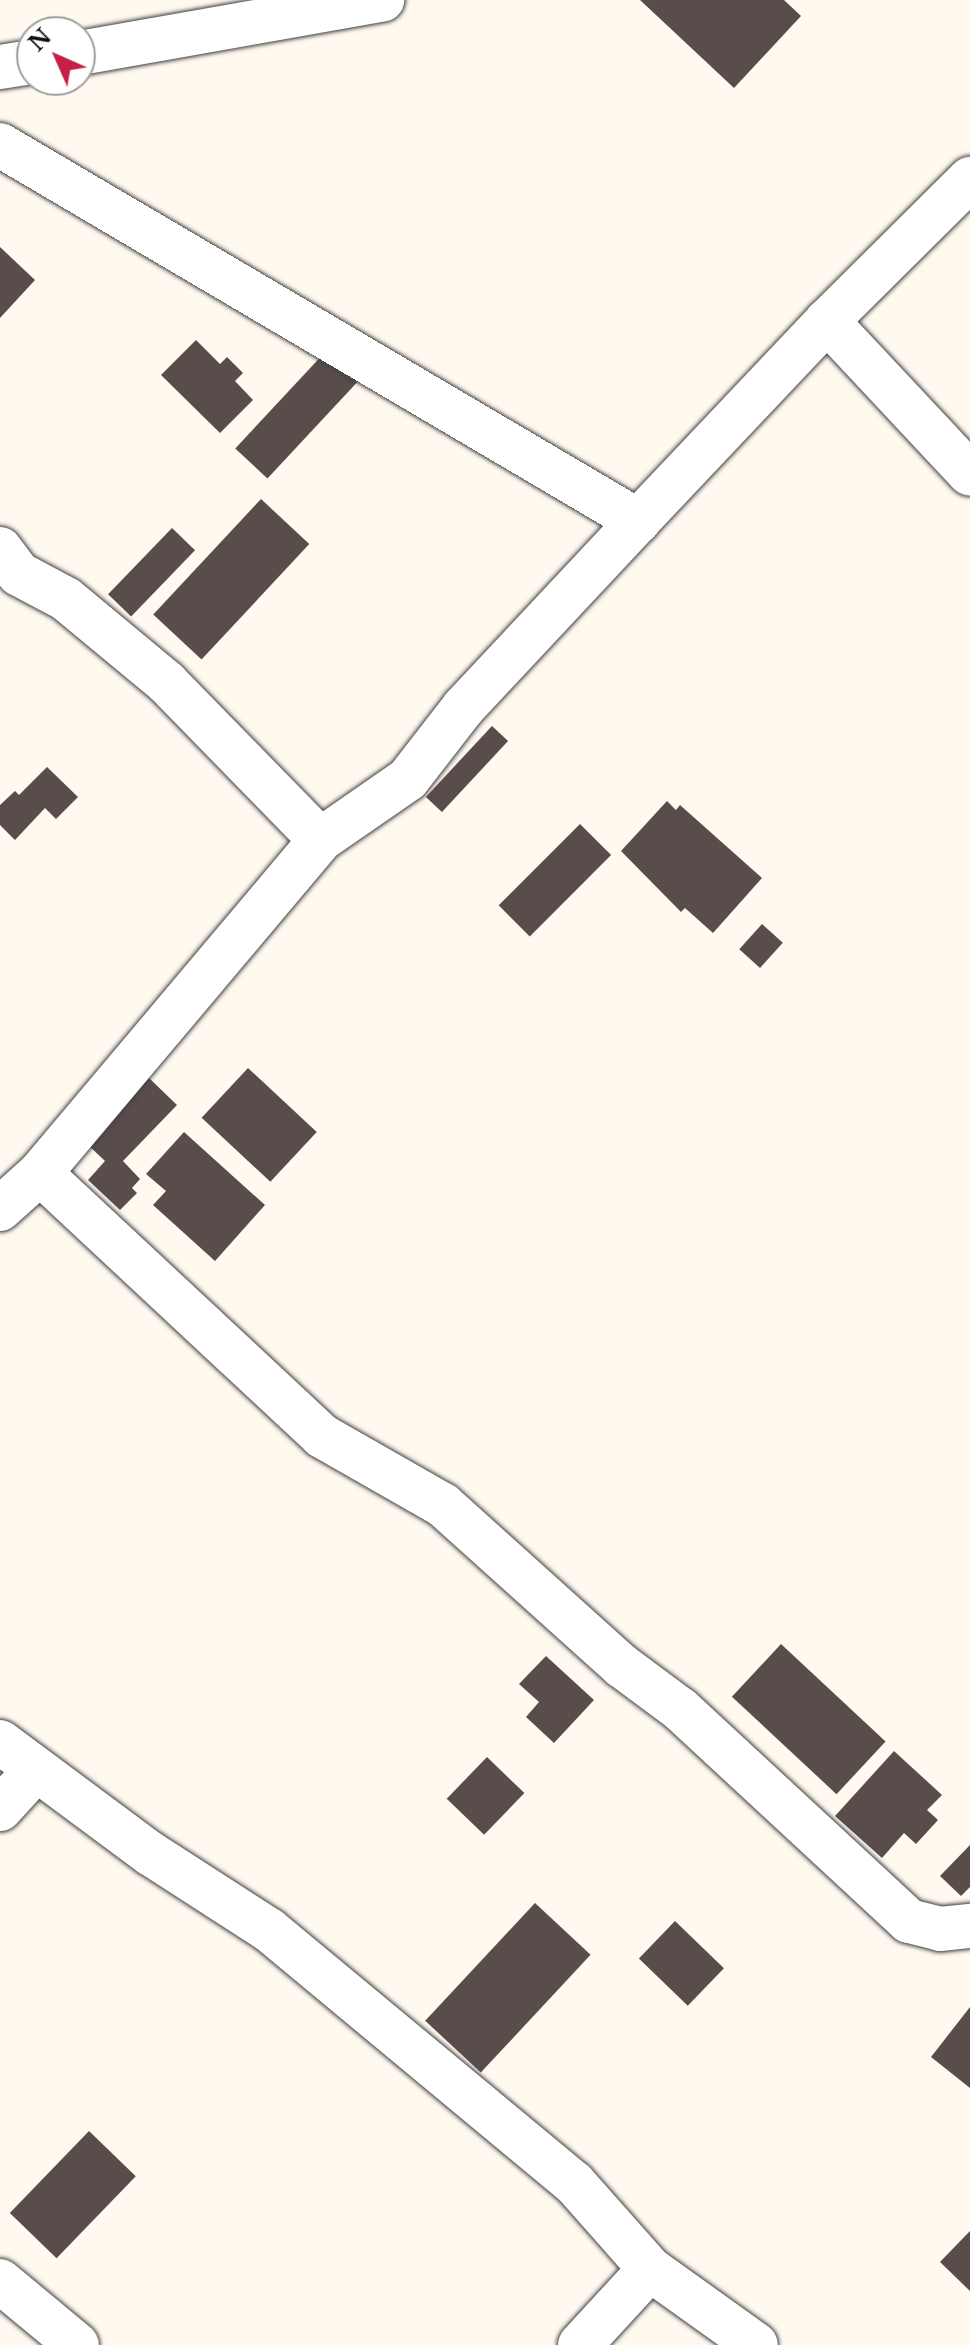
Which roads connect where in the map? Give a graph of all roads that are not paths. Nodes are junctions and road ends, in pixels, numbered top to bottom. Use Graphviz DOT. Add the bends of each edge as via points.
graph roads {
  1 [pos="382,0"];
  2 [pos="96,50"];
  3 [pos="0,145"];
  4 [pos="970,179"];
  5 [pos="827,321"];
  6 [pos="970,474"];
  7 [pos="638,521"];
  8 [pos="6,573"];
  9 [pos="320,840"];
  10 [pos="40,1173"];
  11 [pos="0,1209"];
  12 [pos="0,1742"];
  13 [pos="35,1771"];
  14 [pos="0,1809"];
  15 [pos="970,1926"];
  16 [pos="650,2269"];
  17 [pos="0,2281"];
  18 [pos="77,2345"];
  19 [pos="580,2345"];
  20 [pos="756,2345"];
  1 -- 2 [label="street"];
  3 -- 7 [label="street"];
  4 -- 5 [label="street"];
  5 -- 6 [label="street"];
  5 -- 7 [label="street"];
  7 -- 9 [label="street" via="463,708 408,779"];
  8 -- 9 [label="street" via="66,599 167,683"];
  9 -- 10 [label="street"];
  10 -- 11 [label="street"];
  10 -- 15 [label="street" via="322,1436 443,1505 622,1666 680,1709 909,1921 940,1929"];
  12 -- 13 [label="street"];
  13 -- 14 [label="street"];
  13 -- 16 [label="street" via="269,1930 379,2018 574,2183"];
  16 -- 19 [label="street"];
  16 -- 20 [label="street"];
  17 -- 18 [label="street"];
}
